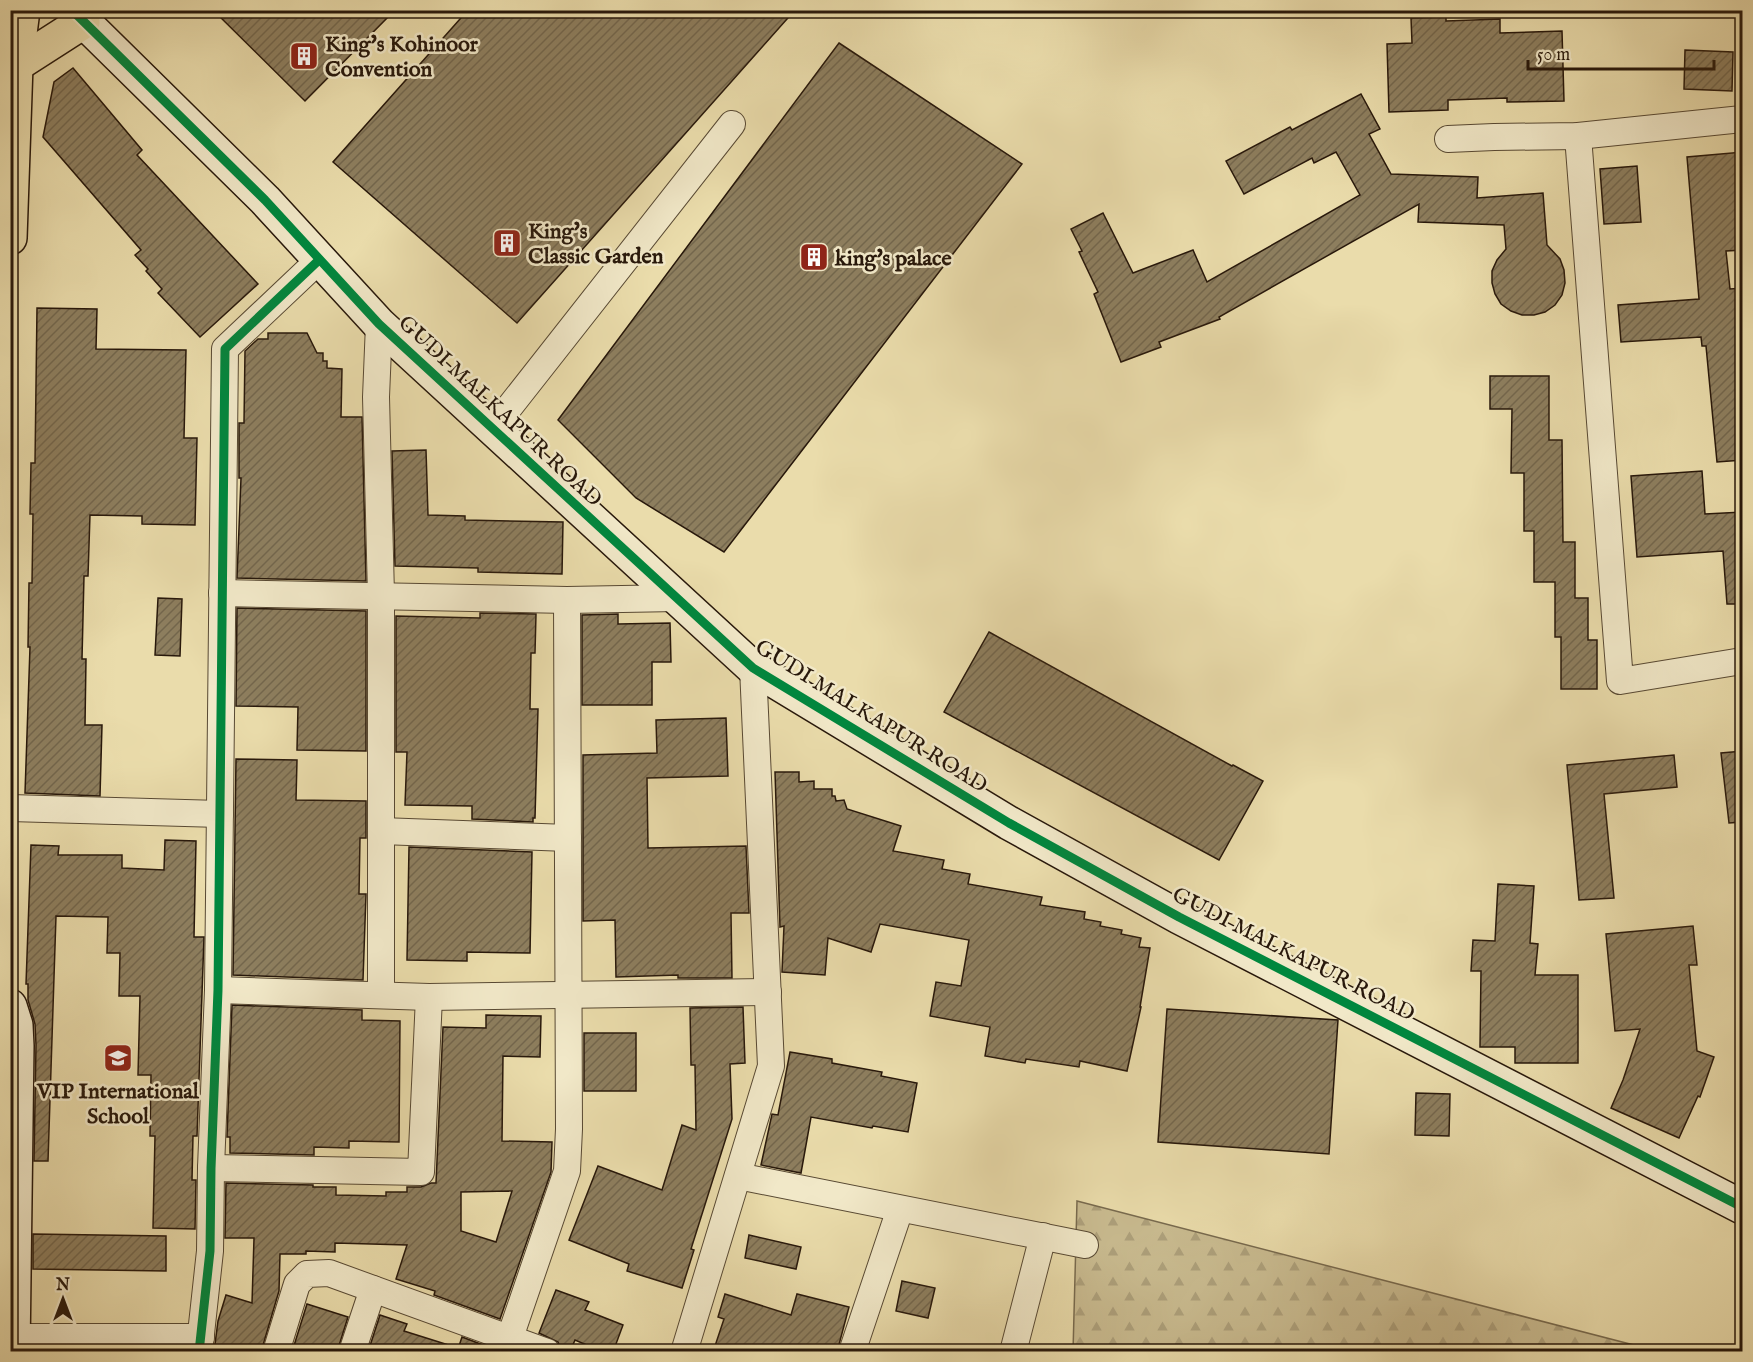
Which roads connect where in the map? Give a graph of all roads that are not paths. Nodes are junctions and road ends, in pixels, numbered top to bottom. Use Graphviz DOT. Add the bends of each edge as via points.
graph roads {
  1 [pos="23,10"];
  2 [pos="77,16"];
  3 [pos="16,65"];
  4 [pos="1743,119"];
  5 [pos="732,124"];
  6 [pos="1578,136"];
  7 [pos="1448,139"];
  8 [pos="10,238"];
  9 [pos="320,260"];
  10 [pos="379,324"];
  11 [pos="493,428"];
  12 [pos="222,593"];
  13 [pos="381,596"];
  14 [pos="677,598"];
  15 [pos="567,600"];
  16 [pos="1743,661"];
  17 [pos="753,668"];
  18 [pos="10,808"];
  19 [pos="220,814"];
  20 [pos="381,831"];
  21 [pos="567,838"];
  22 [pos="218,990"];
  23 [pos="768,992"];
  24 [pos="381,994"];
  25 [pos="567,994"];
  26 [pos="429,997"];
  27 [pos="10,1006"];
  28 [pos="211,1168"];
  29 [pos="738,1176"];
  30 [pos="1743,1207"];
  31 [pos="900,1209"];
  32 [pos="1043,1236"];
  33 [pos="1085,1245"];
  34 [pos="373,1289"];
  35 [pos="13,1344"];
  36 [pos="200,1344"];
  37 [pos="507,1345"];
  38 [pos="276,1352"];
  39 [pos="352,1352"];
  40 [pos="547,1352"];
  41 [pos="684,1352"];
  42 [pos="852,1352"];
  43 [pos="1013,1352"];
  1 -- 3 [label="main road"];
  2 -- 3 [label="main road"];
  2 -- 9 [label="street, GUDI MALKAPUR ROAD" via="265,200"];
  3 -- 8 [label="main road"];
  4 -- 6 [label="street"];
  5 -- 11 [label="street"];
  6 -- 7 [label="street"];
  6 -- 16 [label="street" via="1620,681"];
  9 -- 10 [label="street, GUDI MALKAPUR ROAD"];
  9 -- 12 [label="street" via="225,349"];
  10 -- 11 [label="street, GUDI MALKAPUR ROAD"];
  10 -- 13 [label="street" via="376,396"];
  11 -- 14 [label="street, GUDI MALKAPUR ROAD"];
  12 -- 13 [label="street"];
  12 -- 19 [label="street"];
  13 -- 15 [label="street"];
  13 -- 20 [label="street"];
  14 -- 15 [label="street"];
  14 -- 17 [label="street, GUDI MALKAPUR ROAD"];
  15 -- 21 [label="street"];
  17 -- 23 [label="street"];
  17 -- 30 [label="street, GUDI MALKAPUR ROAD" via="1009,823 1179,917"];
  18 -- 19 [label="street"];
  19 -- 22 [label="street"];
  20 -- 21 [label="street"];
  20 -- 24 [label="street"];
  21 -- 25 [label="street"];
  22 -- 24 [label="street"];
  22 -- 28 [label="street"];
  23 -- 25 [label="street"];
  23 -- 29 [label="street" via="771,1066"];
  24 -- 26 [label="street"];
  25 -- 26 [label="street"];
  25 -- 37 [label="street" via="567,1171"];
  26 -- 28 [label="street" via="421,1172"];
  27 -- 35 [label="street" via="17,1047"];
  28 -- 36 [label="street" via="210,1251"];
  29 -- 31 [label="street"];
  29 -- 41 [label="street"];
  31 -- 32 [label="street"];
  31 -- 42 [label="street"];
  32 -- 33 [label="street"];
  32 -- 43 [label="street"];
  34 -- 37 [label="street"];
  34 -- 38 [label="street" via="329,1274 307,1274 297,1284"];
  34 -- 39 [label="street"];
  35 -- 36 [label="street"];
  37 -- 40 [label="street"];
}
